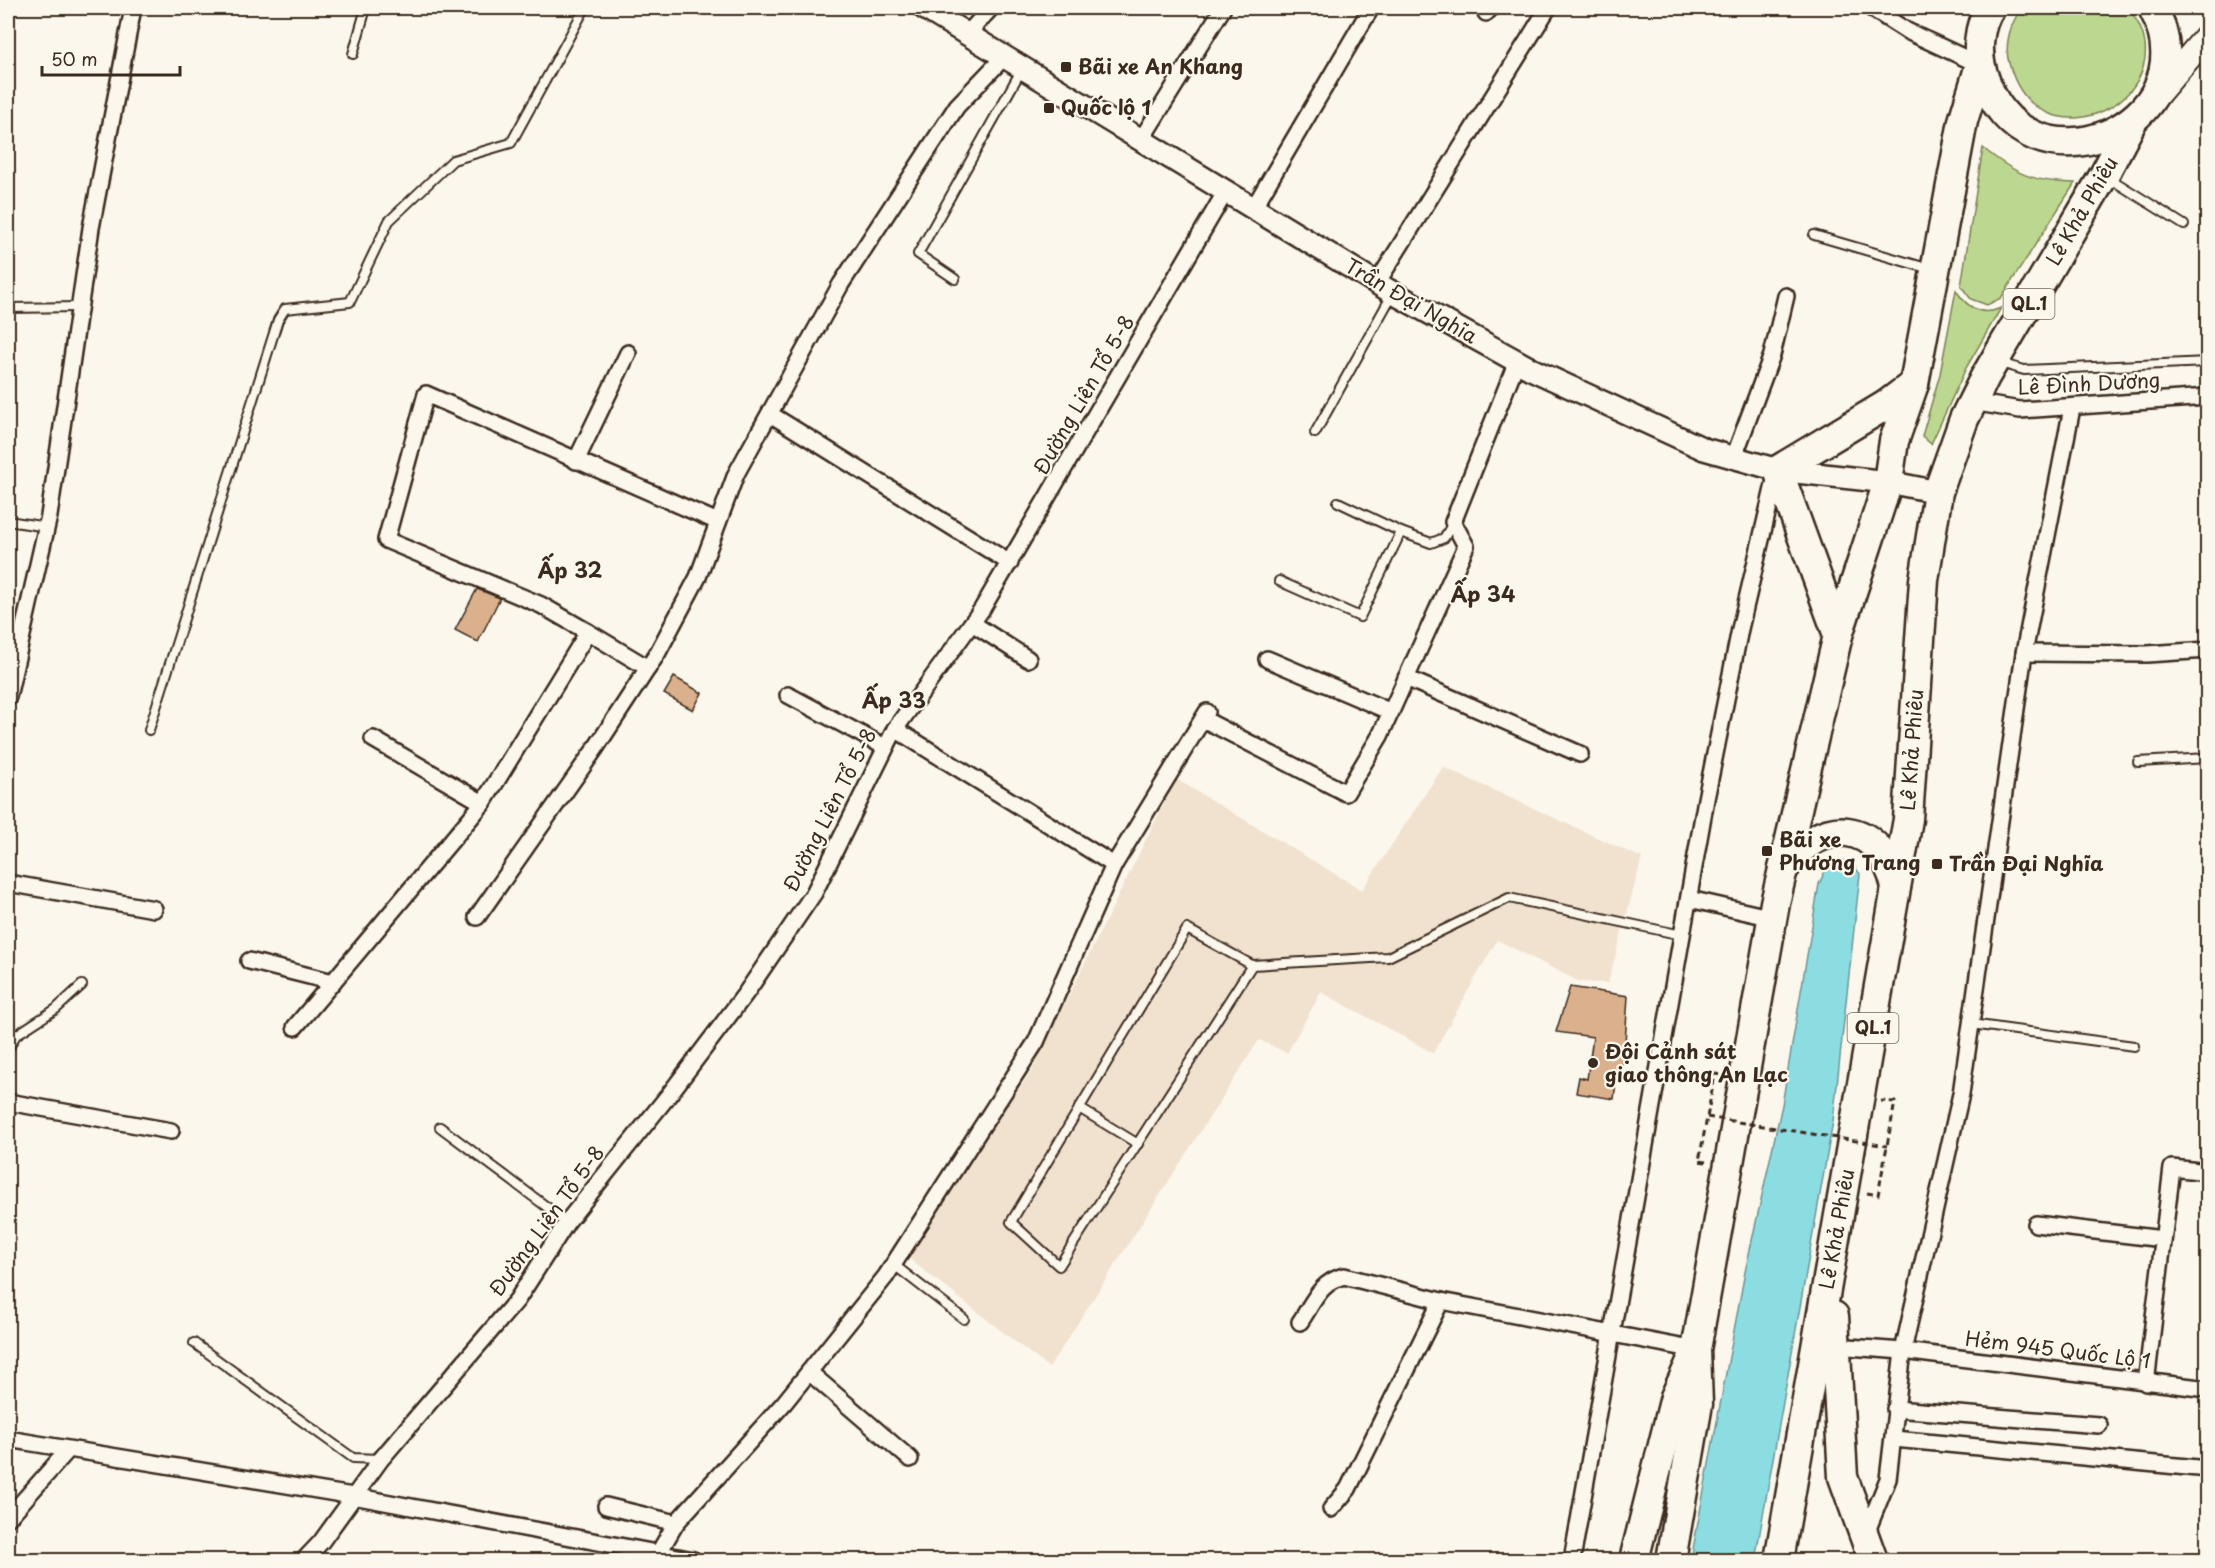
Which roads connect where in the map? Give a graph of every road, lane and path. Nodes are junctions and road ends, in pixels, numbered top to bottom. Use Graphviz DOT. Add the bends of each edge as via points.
graph roads {
  1 [pos="133,8"];
  2 [pos="366,8"];
  3 [pos="585,8"];
  4 [pos="925,8"];
  5 [pos="991,8"];
  6 [pos="1223,8"];
  7 [pos="1371,8"];
  8 [pos="1548,8"];
  9 [pos="1871,8"];
  10 [pos="2153,8"];
  11 [pos="1988,9"];
  12 [pos="968,33"];
  13 [pos="2208,36"];
  14 [pos="353,54"];
  15 [pos="1004,57"];
  16 [pos="1980,65"];
  17 [pos="1023,68"];
  18 [pos="1988,91"];
  19 [pos="2138,116"];
  20 [pos="1141,140"];
  21 [pos="2104,175"];
  22 [pos="1226,191"];
  23 [pos="1254,207"];
  24 [pos="2184,225"];
  25 [pos="1814,235"];
  26 [pos="1938,271"];
  27 [pos="956,279"];
  28 [pos="1385,288"];
  29 [pos="1786,296"];
  30 [pos="79,307"];
  31 [pos="8,308"];
  32 [pos="628,353"];
  33 [pos="1516,361"];
  34 [pos="1995,361"];
  35 [pos="2208,362"];
  36 [pos="1914,384"];
  37 [pos="2208,397"];
  38 [pos="1972,402"];
  39 [pos="2072,408"];
  40 [pos="770,414"];
  41 [pos="1315,433"];
  42 [pos="1734,457"];
  43 [pos="576,461"];
  44 [pos="1778,470"];
  45 [pos="1888,482"];
  46 [pos="1938,492"];
  47 [pos="1338,502"];
  48 [pos="8,521"];
  49 [pos="718,522"];
  50 [pos="1453,522"];
  51 [pos="47,527"];
  52 [pos="1401,532"];
  53 [pos="1010,563"];
  54 [pos="1279,581"];
  55 [pos="972,623"];
  56 [pos="588,632"];
  57 [pos="1838,635"];
  58 [pos="14,644"];
  59 [pos="2208,650"];
  60 [pos="2024,653"];
  61 [pos="1028,659"];
  62 [pos="1267,659"];
  63 [pos="648,668"];
  64 [pos="1406,678"];
  65 [pos="788,695"];
  66 [pos="8,697"];
  67 [pos="1391,712"];
  68 [pos="895,729"];
  69 [pos="149,730"];
  70 [pos="373,739"];
  71 [pos="885,747"];
  72 [pos="1580,753"];
  73 [pos="2208,758"];
  74 [pos="2138,762"];
  75 [pos="483,803"];
  76 [pos="1114,865"];
  77 [pos="1782,871"];
  78 [pos="8,883"];
  79 [pos="1897,889"];
  80 [pos="1689,899"];
  81 [pos="154,909"];
  82 [pos="477,917"];
  83 [pos="1773,918"];
  84 [pos="1682,935"];
  85 [pos="249,961"];
  86 [pos="1252,964"];
  87 [pos="333,982"];
  88 [pos="82,985"];
  89 [pos="1971,1024"];
  90 [pos="295,1027"];
  91 [pos="2134,1046"];
  92 [pos="8,1049"];
  93 [pos="1861,1099"];
  94 [pos="8,1102"];
  95 [pos="1079,1108"];
  96 [pos="1707,1117"];
  97 [pos="440,1127"];
  98 [pos="171,1131"];
  99 [pos="1138,1144"];
  100 [pos="1887,1146"];
  101 [pos="2208,1172"];
  102 [pos="1844,1190"];
  103 [pos="567,1221"];
  104 [pos="2036,1224"];
  105 [pos="2163,1239"];
  106 [pos="1832,1257"];
  107 [pos="893,1264"];
  108 [pos="1441,1301"];
  109 [pos="964,1319"];
  110 [pos="1300,1322"];
  111 [pos="1611,1334"];
  112 [pos="194,1343"];
  113 [pos="1835,1346"];
  114 [pos="1696,1350"];
  115 [pos="1903,1351"];
  116 [pos="809,1372"];
  117 [pos="2146,1383"];
  118 [pos="2208,1389"];
  119 [pos="1895,1409"];
  120 [pos="2099,1425"];
  121 [pos="8,1439"];
  122 [pos="1894,1439"];
  123 [pos="68,1450"];
  124 [pos="381,1459"];
  125 [pos="910,1459"];
  126 [pos="2208,1469"];
  127 [pos="353,1496"];
  128 [pos="606,1506"];
  129 [pos="1331,1509"];
  130 [pos="8,1518"];
  131 [pos="675,1523"];
  132 [pos="1869,1549"];
  133 [pos="644,1555"];
  134 [pos="304,1560"];
  135 [pos="694,1560"];
  136 [pos="1572,1560"];
  137 [pos="1634,1560"];
  138 [pos="1671,1560"];
  139 [pos="1779,1560"];
  1 -- 30 [label="street"];
  2 -- 14 [label="lane"];
  3 -- 69 [label="lane" via="511,143 453,160 389,221 350,302 285,309 278,320"];
  4 -- 12 [label="main road, Trần Đại Nghĩa"];
  5 -- 12 [label="street"];
  6 -- 20 [label="street"];
  7 -- 23 [label="street"];
  8 -- 28 [label="street"];
  9 -- 16 [label="street" via="1907,31"];
  10 -- 19 [label="highway, QL.1" via="2160,21 2165,49 2162,77"];
  11 -- 16 [label="highway" via="1979,47"];
  12 -- 15 [label="main road, Trần Đại Nghĩa"];
  13 -- 19 [label="main road"];
  15 -- 17 [label="main road, Trần Đại Nghĩa"];
  15 -- 40 [label="street" via="957,106 841,284"];
  16 -- 18 [label="highway"];
  16 -- 26 [label="highway" via="1963,121"];
  17 -- 20 [label="main road, Trần Đại Nghĩa"];
  17 -- 27 [label="lane" via="918,254"];
  18 -- 19 [label="highway" via="2004,114 2019,126 2052,142 2090,141 2108,136"];
  18 -- 45 [label="highway" via="1938,358 1912,442"];
  19 -- 21 [label="highway, Lê Khả Phiêu / QL.1"];
  20 -- 22 [label="main road, Trần Đại Nghĩa"];
  21 -- 24 [label="lane"];
  21 -- 34 [label="highway, Lê Khả Phiêu / QL.1"];
  22 -- 23 [label="main road, Trần Đại Nghĩa"];
  22 -- 53 [label="street, Đường Liên Tổ 5-8"];
  23 -- 28 [label="main road, Trần Đại Nghĩa"];
  25 -- 26 [label="lane"];
  26 -- 36 [label="highway"];
  28 -- 33 [label="main road, Trần Đại Nghĩa"];
  28 -- 41 [label="lane"];
  29 -- 42 [label="street" via="1772,355"];
  30 -- 31 [label="lane"];
  30 -- 51 [label="street"];
  32 -- 43 [label="street"];
  33 -- 42 [label="main road, Trần Đại Nghĩa" via="1704,449"];
  33 -- 50 [label="street"];
  34 -- 35 [label="lane" via="2024,370"];
  34 -- 38 [label="highway, Lê Khả Phiêu / QL.1"];
  36 -- 44 [label="highway"];
  36 -- 45 [label="highway" via="1893,441"];
  37 -- 39 [label="street, Lê Đình Dương"];
  38 -- 39 [label="street, Lê Đình Dương" via="2020,410"];
  38 -- 46 [label="highway, Lê Khả Phiêu / QL.1"];
  39 -- 60 [label="street"];
  40 -- 49 [label="street" via="736,474"];
  40 -- 53 [label="street"];
  42 -- 44 [label="main road, Trần Đại Nghĩa"];
  43 -- 49 [label="street"];
  43 -- 56 [label="street" via="426,394 386,540 541,605"];
  44 -- 45 [label="main road, Trần Đại Nghĩa"];
  44 -- 57 [label="highway"];
  44 -- 80 [label="street" via="1740,629"];
  45 -- 46 [label="main road, Trần Đại Nghĩa"];
  45 -- 57 [label="highway"];
  46 -- 79 [label="highway, Lê Khả Phiêu / QL.1" via="1924,580 1910,805"];
  47 -- 52 [label="lane"];
  48 -- 51 [label="lane"];
  49 -- 63 [label="street" via="698,577"];
  50 -- 52 [label="lane" via="1444,538 1436,543"];
  50 -- 64 [label="street" via="1466,546"];
  51 -- 58 [label="street"];
  52 -- 54 [label="lane" via="1360,617"];
  53 -- 55 [label="street, Đường Liên Tổ 5-8"];
  55 -- 61 [label="street"];
  55 -- 68 [label="street, Đường Liên Tổ 5-8"];
  56 -- 63 [label="street"];
  56 -- 75 [label="street"];
  57 -- 77 [label="highway"];
  58 -- 66 [label="street"];
  59 -- 60 [label="street" via="2147,654"];
  60 -- 89 [label="street"];
  62 -- 67 [label="street"];
  63 -- 82 [label="street"];
  64 -- 67 [label="street"];
  64 -- 72 [label="street"];
  65 -- 71 [label="street"];
  67 -- 76 [label="street" via="1346,793 1205,715"];
  68 -- 71 [label="street, Đường Liên Tổ 5-8"];
  68 -- 76 [label="street"];
  70 -- 75 [label="street"];
  71 -- 103 [label="street, Đường Liên Tổ 5-8" via="814,893 738,1002"];
  73 -- 74 [label="lane"];
  75 -- 87 [label="street"];
  76 -- 107 [label="street" via="1036,1042"];
  77 -- 79 [label="highway" via="1809,843 1847,832 1865,837 1882,852"];
  77 -- 83 [label="highway"];
  78 -- 81 [label="street"];
  79 -- 93 [label="highway, Lê Khả Phiêu / QL.1"];
  80 -- 83 [label="street"];
  80 -- 84 [label="street"];
  83 -- 114 [label="highway"];
  84 -- 86 [label="lane" via="1509,898 1388,957"];
  84 -- 111 [label="street"];
  85 -- 87 [label="street"];
  86 -- 95 [label="lane" via="1186,929"];
  86 -- 99 [label="lane"];
  87 -- 90 [label="street"];
  88 -- 92 [label="lane" via="56,1009 16,1035"];
  89 -- 91 [label="lane"];
  89 -- 115 [label="street" via="1961,1094"];
  93 -- 100 [label="path" via="1895,1102"];
  93 -- 102 [label="highway, Lê Khả Phiêu / QL.1"];
  94 -- 98 [label="street"];
  95 -- 99 [label="lane"];
  95 -- 99 [label="lane" via="1011,1222 1059,1266"];
  96 -- 100 [label="path, bridge"];
  97 -- 103 [label="lane"];
  100 -- 102 [label="path" via="1878,1195"];
  101 -- 105 [label="street" via="2172,1168"];
  102 -- 106 [label="highway, Lê Khả Phiêu / QL.1"];
  103 -- 124 [label="street, Đường Liên Tổ 5-8" via="517,1300"];
  104 -- 105 [label="street"];
  105 -- 117 [label="street"];
  106 -- 113 [label="highway"];
  106 -- 139 [label="highway, Lê Khả Phiêu / QL.1"];
  107 -- 109 [label="lane"];
  107 -- 116 [label="street"];
  108 -- 110 [label="street" via="1344,1276 1323,1286"];
  108 -- 111 [label="street"];
  108 -- 129 [label="street" via="1348,1489"];
  111 -- 114 [label="street"];
  111 -- 136 [label="street"];
  112 -- 124 [label="lane" via="352,1458"];
  113 -- 115 [label="street, Hẻm 945 Quốc Lộ 1"];
  113 -- 132 [label="highway" via="1843,1477"];
  114 -- 137 [label="highway" via="1675,1397"];
  114 -- 138 [label="highway" via="1698,1404"];
  115 -- 117 [label="street, Hẻm 945 Quốc Lộ 1"];
  115 -- 119 [label="street"];
  116 -- 125 [label="street"];
  116 -- 131 [label="street"];
  117 -- 118 [label="street, Hẻm 945 Quốc Lộ 1"];
  119 -- 120 [label="street"];
  119 -- 122 [label="street"];
  121 -- 123 [label="street"];
  122 -- 126 [label="street"];
  122 -- 132 [label="street" via="1888,1479"];
  123 -- 127 [label="street"];
  123 -- 130 [label="street"];
  124 -- 127 [label="street, Đường Liên Tổ 5-8"];
  127 -- 133 [label="street"];
  127 -- 134 [label="street, Đường Liên Tổ 5-8"];
  128 -- 131 [label="street"];
  131 -- 133 [label="street"];
  133 -- 135 [label="street"];
}
